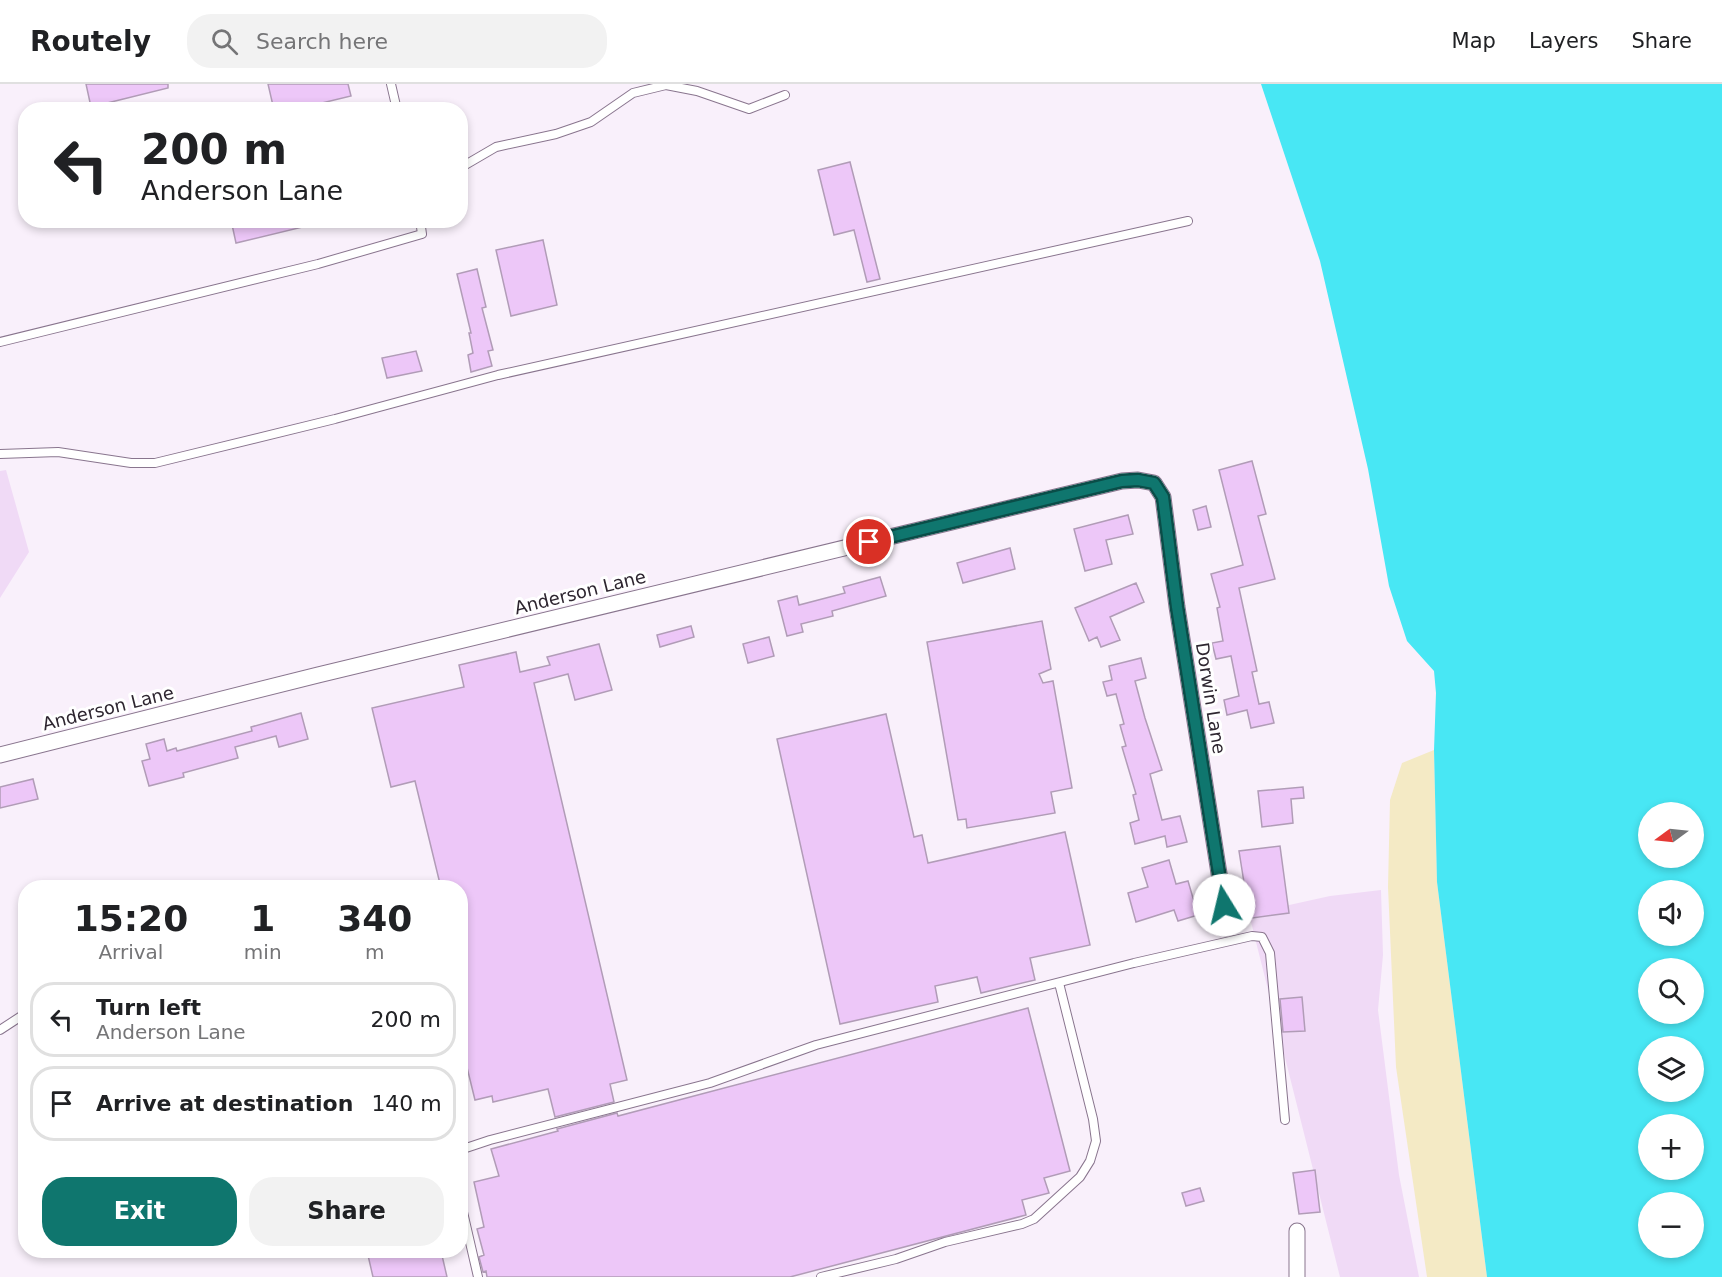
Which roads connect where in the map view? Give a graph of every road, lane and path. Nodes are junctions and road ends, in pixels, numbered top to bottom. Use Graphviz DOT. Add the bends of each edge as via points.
graph roads {
  1 [pos="391,84"];
  2 [pos="785,95"];
  3 [pos="395,102"];
  4 [pos="468,162"];
  5 [pos="1188,221"];
  6 [pos="421,228"];
  7 [pos="0,342"];
  8 [pos="0,454"];
  9 [pos="1163,497"];
  10 [pos="0,755"];
  11 [pos="1224,905"];
  12 [pos="1059,983"];
  13 [pos="18,1018"];
  14 [pos="0,1030"];
  15 [pos="1285,1120"];
  16 [pos="468,1147"];
  17 [pos="1297,1231"];
  18 [pos="468,1234"];
  19 [pos="478,1277"];
  20 [pos="821,1277"];
  21 [pos="1297,1277"];
  1 -- 3 [label="lane"];
  2 -- 4 [label="lane" via="749,109 666,85 633,93 591,122 496,147"];
  5 -- 8 [label="lane" via="498,375 154,463 58,452"];
  6 -- 7 [label="lane" via="422,234 318,264"];
  9 -- 10 [label="street, Anderson Lane" via="1154,483 1122,481"];
  9 -- 11 [label="street, Dorwin Lane"];
  12 -- 15 [label="lane" via="1230,940 1262,938 1270,953 1273,973"];
  12 -- 16 [label="lane" via="816,1045 710,1083"];
  12 -- 20 [label="lane" via="1096,1141 1080,1177 1034,1219 1022,1224"];
  13 -- 14 [label="lane"];
  17 -- 21 [label="street"];
  18 -- 19 [label="lane"];
}
